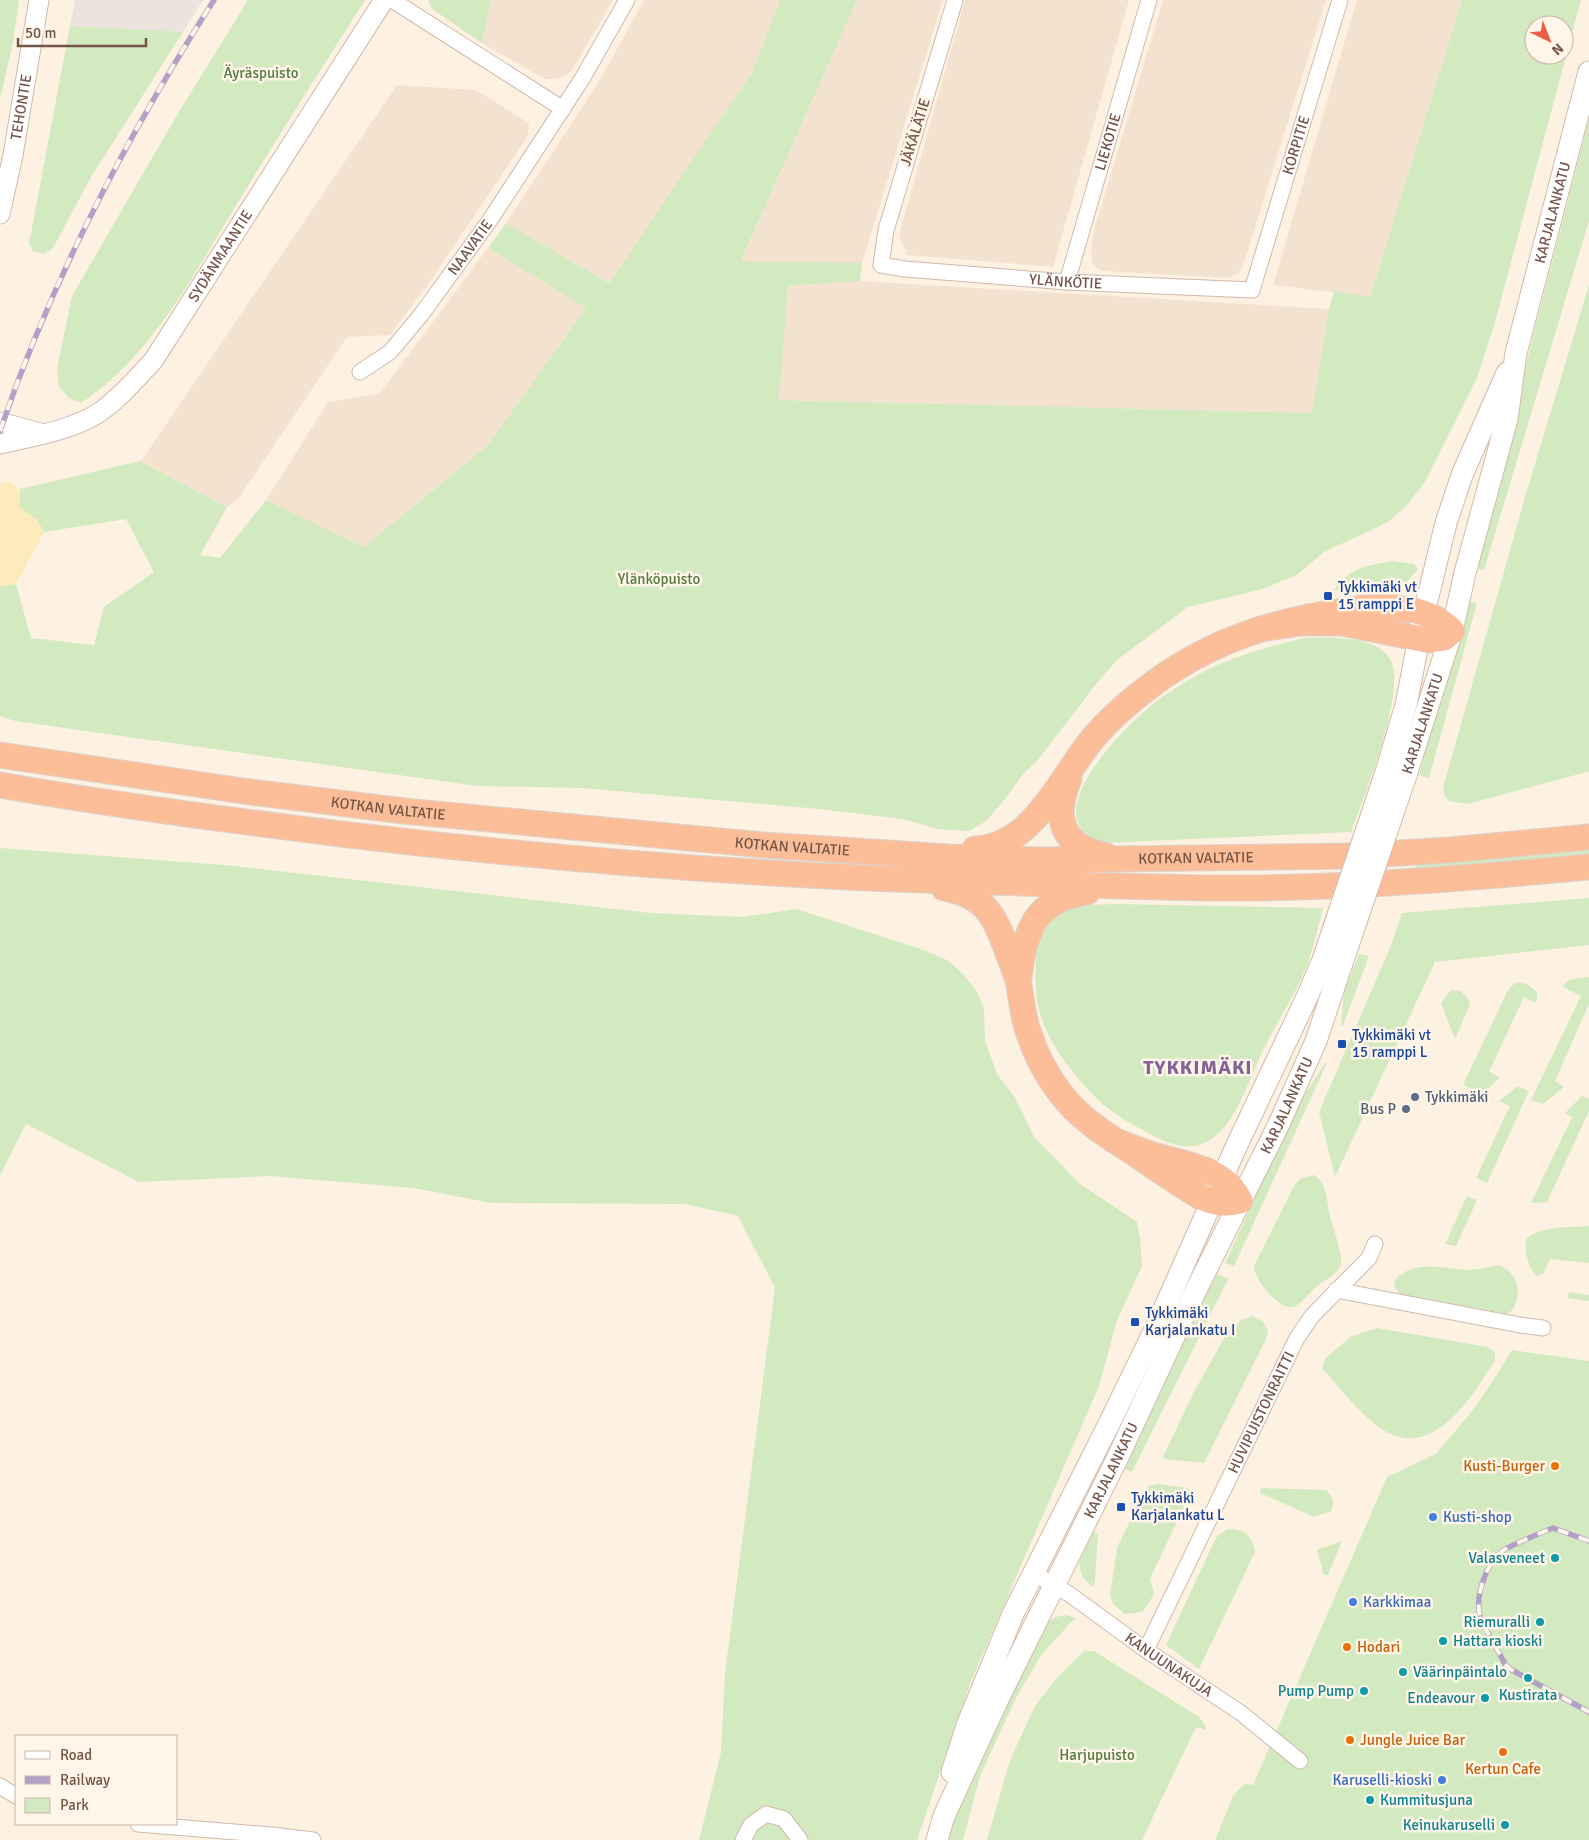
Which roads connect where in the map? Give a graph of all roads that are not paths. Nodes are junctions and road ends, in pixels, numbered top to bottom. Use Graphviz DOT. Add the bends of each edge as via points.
graph roads {
  1 [pos="39,0"];
  2 [pos="384,0"];
  3 [pos="392,0"];
  4 [pos="627,0"];
  5 [pos="955,0"];
  6 [pos="1148,0"];
  7 [pos="1340,0"];
  8 [pos="1589,72"];
  9 [pos="563,109"];
  10 [pos="0,214"];
  11 [pos="881,265"];
  12 [pos="1067,282"];
  13 [pos="1252,290"];
  14 [pos="1516,353"];
  15 [pos="360,372"];
  16 [pos="0,422"];
  17 [pos="44,433"];
  18 [pos="0,444"];
  19 [pos="1424,613"];
  20 [pos="1260,630"];
  21 [pos="1452,631"];
  22 [pos="1419,638"];
  23 [pos="0,755"];
  24 [pos="1077,760"];
  25 [pos="1396,772"];
  26 [pos="0,785"];
  27 [pos="1589,838"];
  28 [pos="886,853"];
  29 [pos="1135,859"];
  30 [pos="1589,867"];
  31 [pos="907,880"];
  32 [pos="1148,888"];
  33 [pos="1332,963"];
  34 [pos="1018,984"];
  35 [pos="1113,1140"];
  36 [pos="1222,1179"];
  37 [pos="1240,1201"];
  38 [pos="1212,1202"];
  39 [pos="1374,1244"];
  40 [pos="1336,1290"];
  41 [pos="1543,1328"];
  42 [pos="1033,1573"];
  43 [pos="1054,1584"];
  44 [pos="1146,1650"];
  45 [pos="1300,1761"];
  46 [pos="0,1786"];
  47 [pos="15,1795"];
  48 [pos="944,1816"];
  49 [pos="149,1825"];
  50 [pos="313,1840"];
  51 [pos="743,1840"];
  52 [pos="800,1840"];
  53 [pos="938,1840"];
  1 -- 10 [label="street, TEHONTIE"];
  2 -- 17 [label="street, SYDÄNMAANTIE" via="153,360 122,394 98,413"];
  3 -- 9 [label="street"];
  4 -- 9 [label="street, NAAVATIE"];
  5 -- 11 [label="street, JÄKÄLÄTIE" via="886,230"];
  6 -- 12 [label="street, LIEKOTIE"];
  7 -- 13 [label="street, KORPITIE"];
  8 -- 14 [label="main road, KARJALANKATU"];
  9 -- 15 [label="street, NAAVATIE" via="490,220 421,315 390,352"];
  11 -- 12 [label="street, YLÄNKÖTIE"];
  12 -- 13 [label="street, YLÄNKÖTIE"];
  14 -- 19 [label="main road, KARJALANKATU" via="1462,475"];
  14 -- 21 [label="main road, KARJALANKATU" via="1506,419 1464,573"];
  16 -- 17 [label="street"];
  17 -- 18 [label="street, SYDÄNMAANTIE"];
  19 -- 20 [label="highway" via="1401,608 1358,609 1306,617"];
  19 -- 21 [label="highway"];
  19 -- 22 [label="main road, KARJALANKATU"];
  20 -- 22 [label="highway" via="1322,622 1370,627"];
  20 -- 24 [label="highway" via="1194,656 1155,682 1110,720"];
  21 -- 22 [label="highway" via="1436,640"];
  21 -- 25 [label="main road, KARJALANKATU"];
  22 -- 25 [label="main road, KARJALANKATU"];
  23 -- 28 [label="highway, KOTKAN VALTATIE" via="404,811"];
  24 -- 28 [label="highway" via="1033,821 1008,841 980,849"];
  24 -- 29 [label="highway" via="1061,802 1063,824 1068,834 1085,850"];
  25 -- 33 [label="main road, KARJALANKATU, bridge"];
  26 -- 31 [label="highway, KOTKAN VALTATIE" via="270,825 477,849 765,874"];
  27 -- 29 [label="highway, KOTKAN VALTATIE" via="1348,856"];
  28 -- 29 [label="highway, KOTKAN VALTATIE" via="996,859"];
  30 -- 32 [label="highway, KOTKAN VALTATIE" via="1415,882"];
  31 -- 32 [label="highway, KOTKAN VALTATIE"];
  31 -- 34 [label="highway" via="956,890 982,903 997,924"];
  32 -- 34 [label="highway" via="1085,892 1068,895 1049,905 1027,935"];
  33 -- 36 [label="main road, KARJALANKATU" via="1307,997"];
  33 -- 37 [label="main road, KARJALANKATU" via="1316,1041"];
  34 -- 35 [label="highway" via="1029,1034 1049,1076 1078,1114"];
  35 -- 36 [label="highway" via="1198,1166"];
  35 -- 38 [label="highway"];
  36 -- 37 [label="highway" via="1231,1186"];
  36 -- 38 [label="main road, KARJALANKATU"];
  37 -- 38 [label="highway" via="1230,1204"];
  37 -- 43 [label="main road, KARJALANKATU"];
  38 -- 42 [label="main road, KARJALANKATU" via="1108,1426"];
  39 -- 40 [label="street, HUVIPUISTONRAITTI" via="1369,1258"];
  40 -- 41 [label="street"];
  40 -- 44 [label="street, HUVIPUISTONRAITTI" via="1297,1338"];
  42 -- 43 [label="street, KANUUNAKUJA"];
  42 -- 48 [label="main road, KARJALANKATU" via="1012,1614 968,1723 948,1784"];
  43 -- 44 [label="street, KANUUNAKUJA"];
  43 -- 48 [label="main road, KARJALANKATU"];
  44 -- 45 [label="street, KANUUNAKUJA" via="1241,1713"];
  46 -- 47 [label="street"];
  48 -- 53 [label="main road, KARJALANKATU"];
  49 -- 50 [label="street"];
  51 -- 52 [label="street" via="751,1825 766,1814 784,1819"];
}
